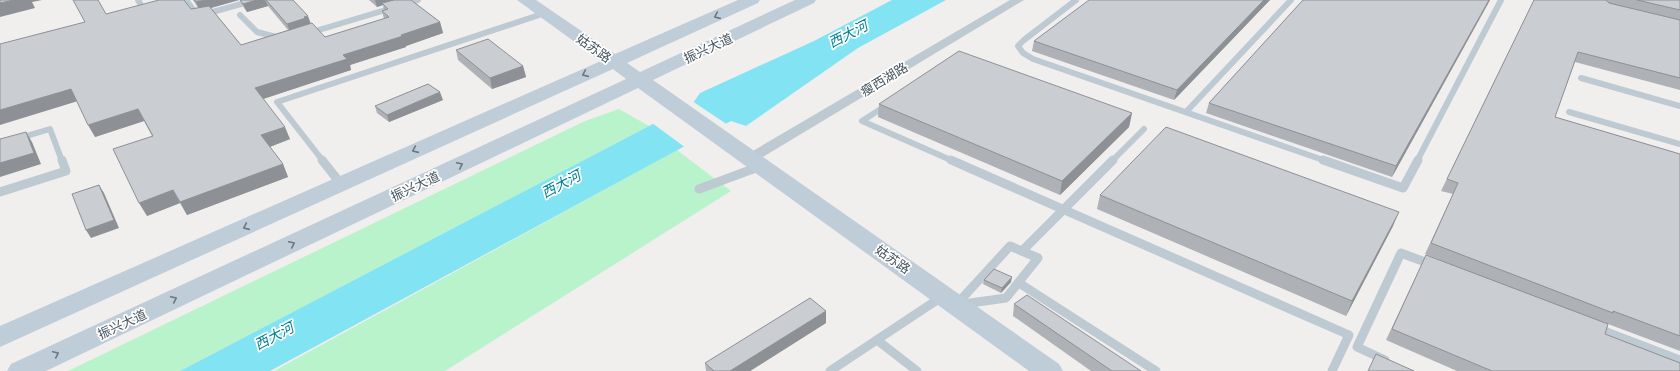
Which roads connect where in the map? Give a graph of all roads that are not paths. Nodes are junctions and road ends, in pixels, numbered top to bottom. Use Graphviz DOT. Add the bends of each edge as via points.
graph roads {
  1 [pos="138,0"];
  2 [pos="186,0"];
  3 [pos="256,0"];
  4 [pos="418,0"];
  5 [pos="525,0"];
  6 [pos="752,0"];
  7 [pos="808,0"];
  8 [pos="1018,0"];
  9 [pos="1076,0"];
  10 [pos="1281,0"];
  11 [pos="1501,0"];
  12 [pos="1290,1"];
  13 [pos="145,12"];
  14 [pos="545,13"];
  15 [pos="240,15"];
  16 [pos="302,35"];
  17 [pos="290,37"];
  18 [pos="614,61"];
  19 [pos="1581,78"];
  20 [pos="640,80"];
  21 [pos="894,100"];
  22 [pos="1680,106"];
  23 [pos="1186,112"];
  24 [pos="1569,112"];
  25 [pos="1144,129"];
  26 [pos="0,144"];
  27 [pos="1680,144"];
  28 [pos="750,157"];
  29 [pos="341,184"];
  30 [pos="699,189"];
  31 [pos="0,192"];
  32 [pos="1064,209"];
  33 [pos="1022,251"];
  34 [pos="1445,270"];
  35 [pos="1018,283"];
  36 [pos="950,300"];
  37 [pos="1585,323"];
  38 [pos="0,337"];
  39 [pos="877,340"];
  40 [pos="1680,360"];
  41 [pos="1398,365"];
  42 [pos="21,371"];
  43 [pos="830,371"];
  44 [pos="917,371"];
  45 [pos="1050,371"];
  46 [pos="1156,371"];
  47 [pos="1332,371"];
  1 -- 13 [label="lane"];
  2 -- 3 [label="lane" via="198,16"];
  4 -- 16 [label="lane"];
  5 -- 14 [label="main road, 姑苏路"];
  6 -- 18 [label="main road, 振兴大道, one-way"];
  7 -- 20 [label="main road, 振兴大道"];
  8 -- 28 [label="street, 瘦西湖路"];
  9 -- 23 [label="lane" via="1024,40 1018,46 1022,53"];
  10 -- 12 [label="lane"];
  11 -- 23 [label="lane" via="1403,188"];
  12 -- 23 [label="lane"];
  14 -- 18 [label="main road, 姑苏路"];
  14 -- 29 [label="lane" via="277,102"];
  15 -- 17 [label="lane" via="257,32 277,38"];
  18 -- 20 [label="main road, 姑苏路"];
  18 -- 29 [label="main road, 振兴大道, one-way"];
  19 -- 22 [label="lane"];
  20 -- 28 [label="main road, 姑苏路"];
  42 -- 20 [label="main road, 振兴大道, one-way"];
  21 -- 32 [label="lane" via="862,121"];
  24 -- 27 [label="lane"];
  25 -- 32 [label="lane"];
  26 -- 31 [label="lane" via="50,129 66,171"];
  28 -- 30 [label="lane"];
  28 -- 36 [label="main road, 姑苏路"];
  29 -- 38 [label="main road, 振兴大道, one-way"];
  32 -- 33 [label="lane"];
  32 -- 47 [label="lane" via="1349,335"];
  33 -- 35 [label="lane" via="1038,258"];
  33 -- 36 [label="lane" via="1010,246"];
  34 -- 41 [label="lane" via="1401,253 1357,347"];
  35 -- 36 [label="lane" via="1006,298"];
  35 -- 46 [label="lane"];
  36 -- 39 [label="lane"];
  36 -- 45 [label="main road, 姑苏路"];
  37 -- 40 [label="lane"];
  39 -- 43 [label="lane"];
  39 -- 44 [label="lane"];
}
